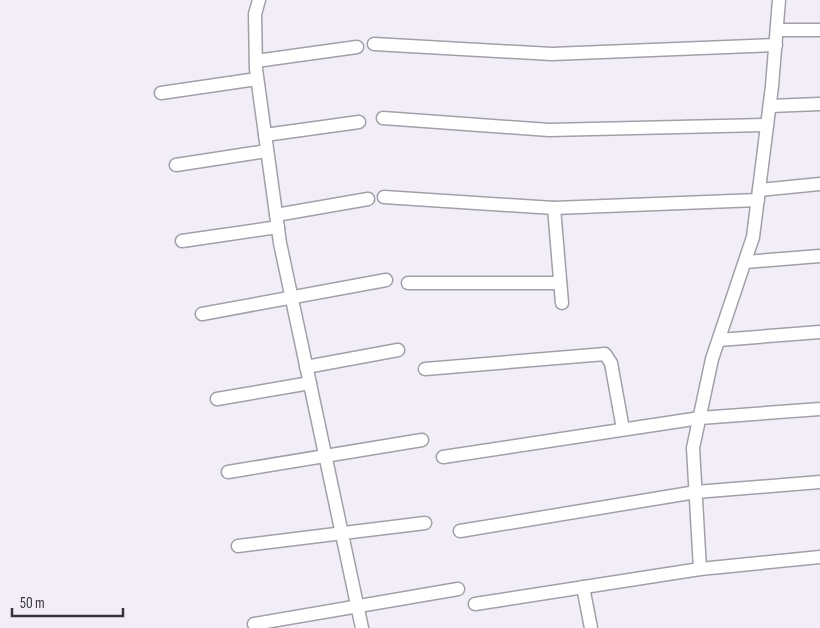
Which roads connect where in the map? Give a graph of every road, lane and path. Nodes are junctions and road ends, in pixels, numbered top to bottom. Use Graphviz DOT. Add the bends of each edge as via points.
graph roads {
  1 [pos="259,0"];
  2 [pos="779,0"];
  3 [pos="778,30"];
  4 [pos="820,30"];
  5 [pos="374,44"];
  6 [pos="776,45"];
  7 [pos="356,47"];
  8 [pos="256,61"];
  9 [pos="257,79"];
  10 [pos="161,93"];
  11 [pos="820,104"];
  12 [pos="770,106"];
  13 [pos="383,118"];
  14 [pos="359,122"];
  15 [pos="767,125"];
  16 [pos="265,135"];
  17 [pos="267,151"];
  18 [pos="176,165"];
  19 [pos="820,184"];
  20 [pos="758,195"];
  21 [pos="384,197"];
  22 [pos="368,199"];
  23 [pos="554,208"];
  24 [pos="277,221"];
  25 [pos="182,241"];
  26 [pos="820,256"];
  27 [pos="745,262"];
  28 [pos="386,280"];
  29 [pos="408,283"];
  30 [pos="560,283"];
  31 [pos="292,297"];
  32 [pos="562,303"];
  33 [pos="202,314"];
  34 [pos="820,332"];
  35 [pos="719,340"];
  36 [pos="398,350"];
  37 [pos="306,367"];
  38 [pos="425,369"];
  39 [pos="310,384"];
  40 [pos="217,399"];
  41 [pos="820,409"];
  42 [pos="700,418"];
  43 [pos="623,429"];
  44 [pos="422,440"];
  45 [pos="325,456"];
  46 [pos="444,457"];
  47 [pos="228,472"];
  48 [pos="820,482"];
  49 [pos="696,492"];
  50 [pos="425,523"];
  51 [pos="460,531"];
  52 [pos="340,533"];
  53 [pos="238,546"];
  54 [pos="820,557"];
  55 [pos="700,569"];
  56 [pos="583,587"];
  57 [pos="458,589"];
  58 [pos="475,604"];
  59 [pos="356,608"];
  60 [pos="254,624"];
  61 [pos="362,628"];
  62 [pos="590,628"];
  1 -- 8 [label="street" via="255,14"];
  2 -- 3 [label="street"];
  3 -- 4 [label="street"];
  3 -- 6 [label="street"];
  5 -- 6 [label="street" via="552,54"];
  6 -- 12 [label="street"];
  7 -- 8 [label="street"];
  8 -- 9 [label="street"];
  9 -- 10 [label="street"];
  9 -- 16 [label="street"];
  11 -- 12 [label="street"];
  12 -- 15 [label="street"];
  13 -- 15 [label="street" via="549,130"];
  14 -- 16 [label="street"];
  15 -- 20 [label="street"];
  16 -- 17 [label="street"];
  17 -- 18 [label="street"];
  17 -- 24 [label="street"];
  19 -- 20 [label="street"];
  20 -- 23 [label="street"];
  20 -- 27 [label="street" via="753,237"];
  21 -- 23 [label="street"];
  22 -- 24 [label="street"];
  23 -- 30 [label="street"];
  24 -- 25 [label="street"];
  24 -- 31 [label="street"];
  26 -- 27 [label="street"];
  27 -- 35 [label="street"];
  28 -- 31 [label="street"];
  29 -- 30 [label="street"];
  30 -- 32 [label="street"];
  31 -- 33 [label="street"];
  31 -- 37 [label="street"];
  34 -- 35 [label="street"];
  35 -- 42 [label="street"];
  36 -- 37 [label="street"];
  37 -- 39 [label="street"];
  38 -- 43 [label="street" via="605,354 611,363"];
  39 -- 40 [label="street"];
  39 -- 45 [label="street"];
  41 -- 42 [label="street"];
  42 -- 43 [label="street"];
  42 -- 49 [label="street" via="693,448"];
  43 -- 46 [label="street"];
  44 -- 45 [label="street"];
  45 -- 47 [label="street"];
  45 -- 52 [label="street"];
  48 -- 49 [label="street"];
  49 -- 51 [label="street"];
  49 -- 55 [label="street"];
  50 -- 52 [label="street"];
  52 -- 53 [label="street"];
  52 -- 59 [label="street"];
  54 -- 55 [label="street"];
  55 -- 56 [label="street"];
  56 -- 58 [label="street"];
  56 -- 62 [label="street"];
  57 -- 59 [label="street"];
  59 -- 60 [label="street"];
  59 -- 61 [label="street"];
}
